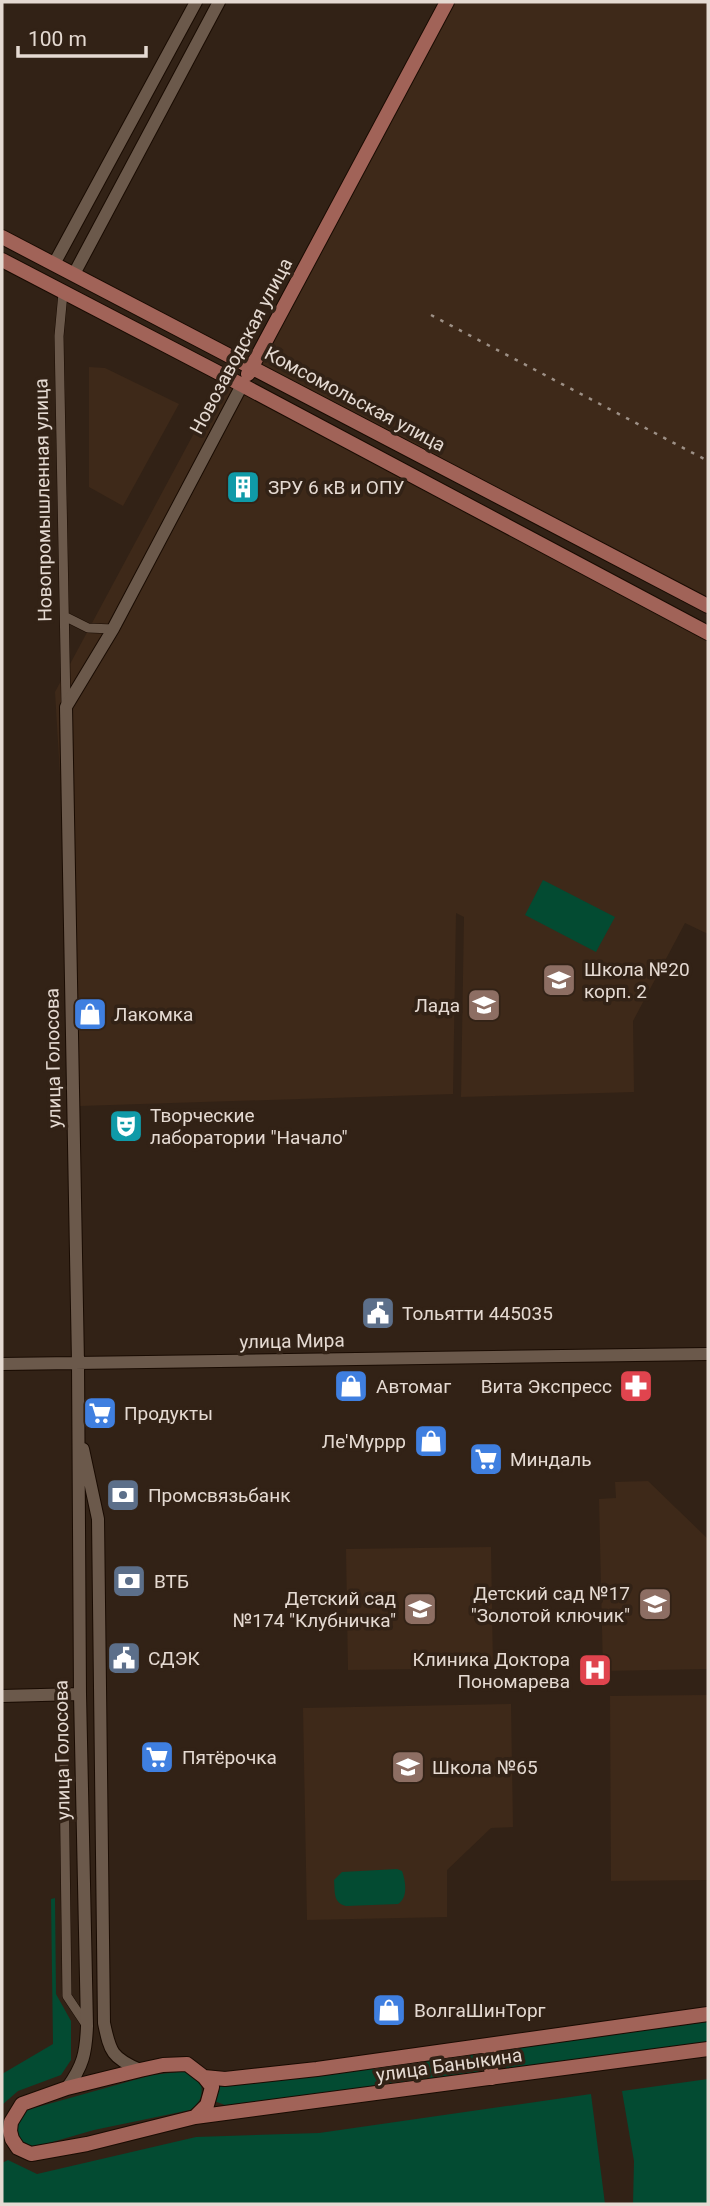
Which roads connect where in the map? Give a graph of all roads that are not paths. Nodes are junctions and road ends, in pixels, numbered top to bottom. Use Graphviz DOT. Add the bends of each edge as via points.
graph roads {
  1 [pos="197,2"];
  2 [pos="219,2"];
  3 [pos="447,2"];
  4 [pos="2,237"];
  5 [pos="2,260"];
  6 [pos="54,264"];
  7 [pos="74,274"];
  8 [pos="63,293"];
  9 [pos="139,308"];
  10 [pos="130,327"];
  11 [pos="252,367"];
  12 [pos="242,385"];
  13 [pos="503,499"];
  14 [pos="493,518"];
  15 [pos="658,580"];
  16 [pos="647,600"];
  17 [pos="708,606"];
  18 [pos="66,617"];
  19 [pos="113,628"];
  20 [pos="708,633"];
  21 [pos="66,707"];
  22 [pos="708,1354"];
  23 [pos="78,1363"];
  24 [pos="2,1364"];
  25 [pos="78,1408"];
  26 [pos="78,1518"];
  27 [pos="98,1519"];
  28 [pos="80,1694"];
  29 [pos="62,1695"];
  30 [pos="2,1696"];
  31 [pos="82,1787"];
  32 [pos="102,1788"];
  33 [pos="708,2014"];
  34 [pos="87,2026"];
  35 [pos="489,2045"];
  36 [pos="708,2049"];
  37 [pos="140,2070"];
  38 [pos="204,2077"];
  39 [pos="492,2078"];
  40 [pos="67,2088"];
  41 [pos="22,2104"];
  42 [pos="2,2117"];
  43 [pos="195,2117"];
  44 [pos="2,2142"];
  45 [pos="18,2148"];
  1 -- 6 [label="main road"];
  2 -- 7 [label="main road"];
  3 -- 11 [label="main road, Новозаводская улица"];
  4 -- 6 [label="main road, Комсомольская улица"];
  5 -- 8 [label="main road, Комсомольская улица"];
  6 -- 7 [label="main road, Комсомольская улица"];
  7 -- 9 [label="main road, Комсомольская улица"];
  8 -- 10 [label="main road, Комсомольская улица"];
  8 -- 18 [label="street, Новопромышленная улица" via="59,336"];
  9 -- 10 [label="main road"];
  9 -- 11 [label="main road, Комсомольская улица"];
  10 -- 12 [label="main road, Комсомольская улица"];
  11 -- 12 [label="main road, Новозаводская улица"];
  11 -- 13 [label="main road, Комсомольская улица"];
  12 -- 14 [label="main road, Комсомольская улица"];
  12 -- 19 [label="main road, Новозаводская улица"];
  13 -- 14 [label="main road"];
  13 -- 15 [label="main road, Комсомольская улица"];
  14 -- 16 [label="main road, Комсомольская улица"];
  15 -- 16 [label="main road"];
  15 -- 17 [label="main road, Комсомольская улица"];
  16 -- 20 [label="main road, Комсомольская улица"];
  18 -- 19 [label="street" via="88,628"];
  18 -- 21 [label="street, Новопромышленная улица"];
  19 -- 21 [label="main road, Новозаводская улица"];
  21 -- 23 [label="main road, улица Голосова"];
  22 -- 23 [label="main road, улица Мира"];
  23 -- 24 [label="main road, улица Мира"];
  23 -- 25 [label="main road, улица Голосова"];
  25 -- 26 [label="main road, улица Голосова"];
  25 -- 27 [label="main road, улица Голосова"];
  26 -- 27 [label="main road" via="91,1514"];
  26 -- 28 [label="main road, улица Голосова"];
  27 -- 32 [label="main road, улица Голосова"];
  28 -- 29 [label="main road"];
  28 -- 31 [label="main road, улица Голосова"];
  29 -- 30 [label="main road"];
  29 -- 34 [label="street" via="67,1996"];
  31 -- 32 [label="main road" via="96,1795"];
  31 -- 34 [label="main road, улица Голосова"];
  32 -- 37 [label="main road, улица Голосова" via="104,2022 109,2048 119,2061"];
  33 -- 35 [label="main road, улица Баныкина"];
  34 -- 40 [label="main road, улица Голосова" via="86,2052"];
  35 -- 38 [label="main road, улица Баныкина" via="317,2069"];
  35 -- 39 [label="main road"];
  36 -- 39 [label="main road, улица Баныкина"];
  37 -- 38 [label="main road" via="187,2064"];
  37 -- 40 [label="main road"];
  38 -- 43 [label="main road" via="212,2087 211,2095"];
  39 -- 43 [label="main road, улица Баныкина"];
  40 -- 41 [label="main road"];
  41 -- 42 [label="main road"];
  41 -- 45 [label="main road" via="10,2122"];
  43 -- 45 [label="main road, улица Баныкина" via="56,2151 31,2154"];
  44 -- 45 [label="main road"];
}
